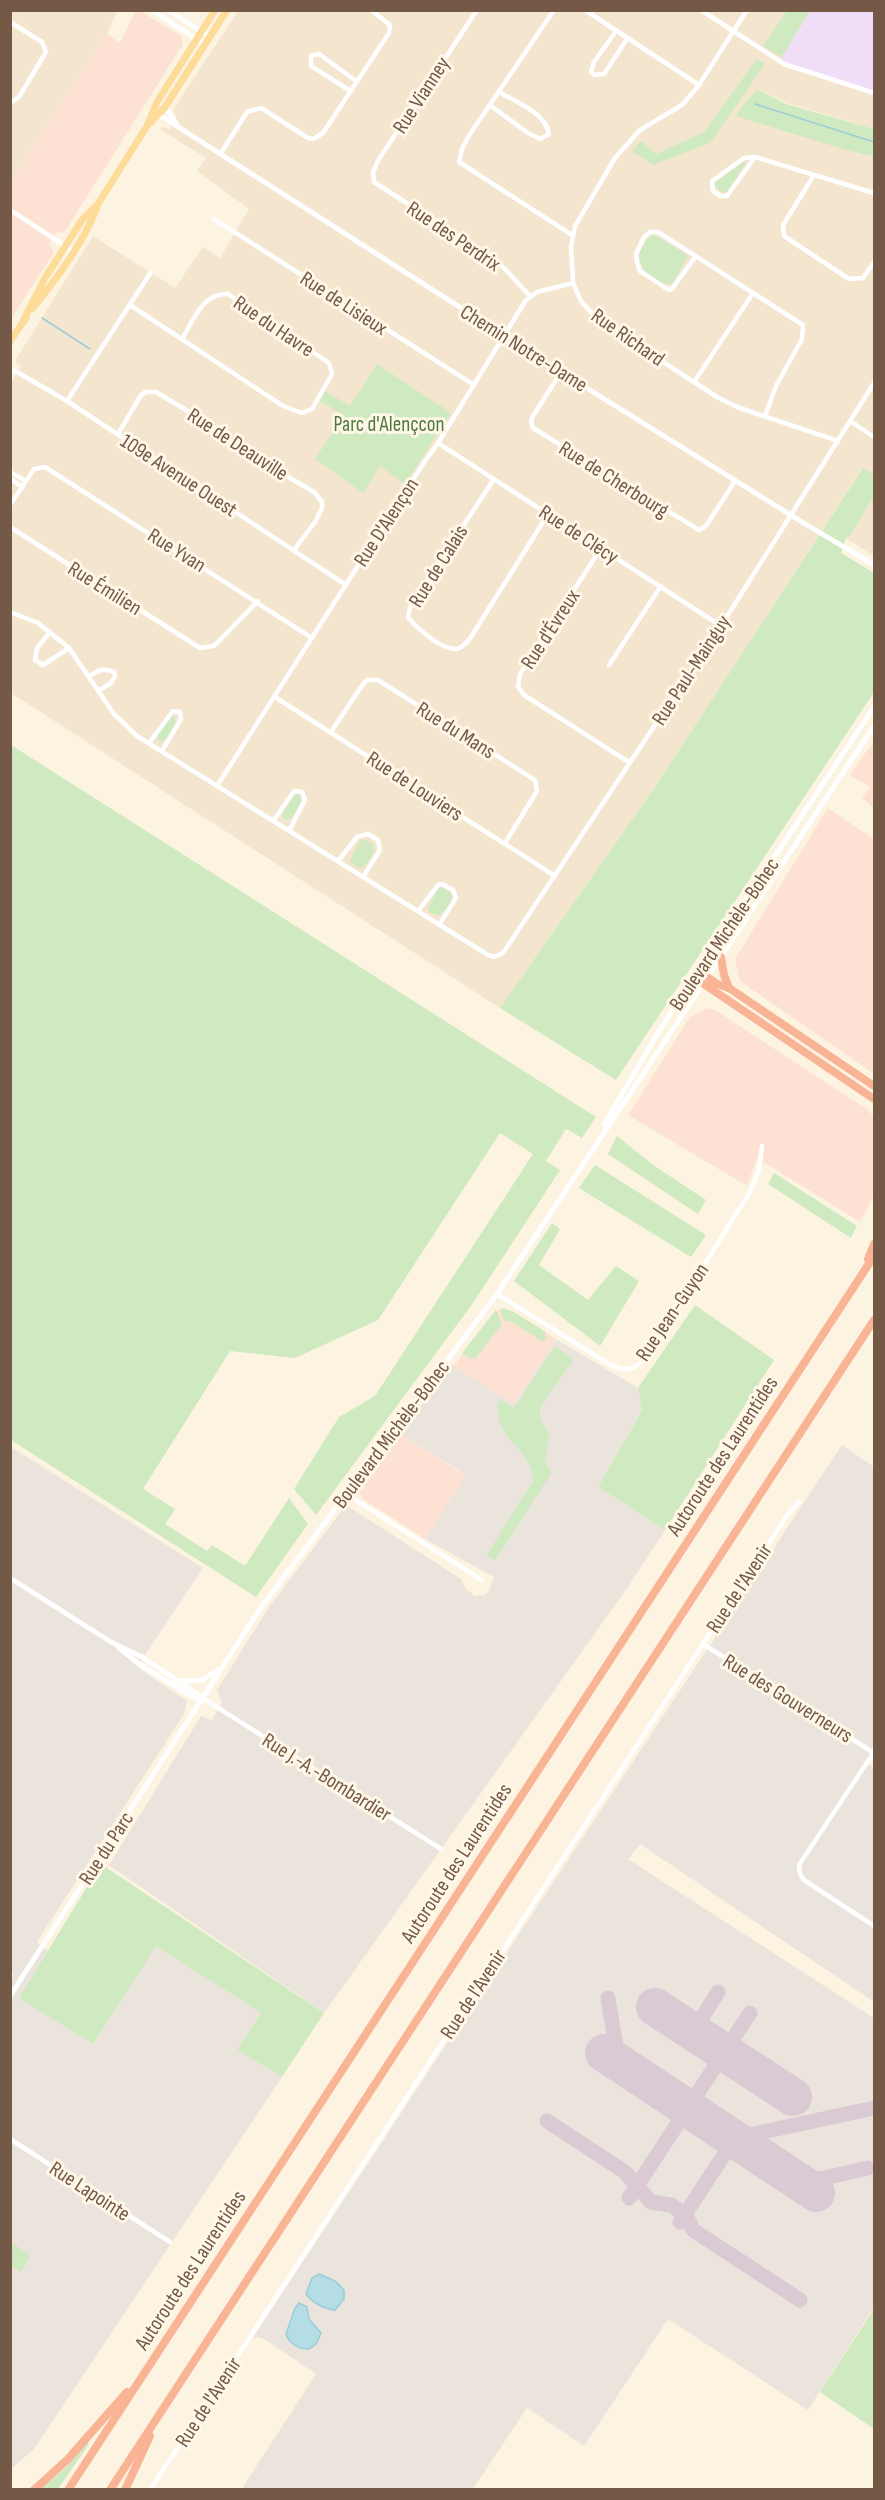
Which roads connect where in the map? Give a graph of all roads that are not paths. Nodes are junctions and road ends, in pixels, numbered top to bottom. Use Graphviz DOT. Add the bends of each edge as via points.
graph roads {
  1 [pos="114,10"];
  2 [pos="121,10"];
  3 [pos="152,10"];
  4 [pos="168,10"];
  5 [pos="215,10"];
  6 [pos="227,10"];
  7 [pos="371,10"];
  8 [pos="477,10"];
  9 [pos="554,10"];
  10 [pos="585,10"];
  11 [pos="700,10"];
  12 [pos="747,10"];
  13 [pos="10,22"];
  14 [pos="616,31"];
  15 [pos="201,32"];
  16 [pos="734,32"];
  17 [pos="210,37"];
  18 [pos="627,39"];
  19 [pos="197,40"];
  20 [pos="205,45"];
  21 [pos="356,81"];
  22 [pos="699,86"];
  23 [pos="350,90"];
  24 [pos="500,92"];
  25 [pos="874,93"];
  26 [pos="10,103"];
  27 [pos="491,106"];
  28 [pos="165,107"];
  29 [pos="156,113"];
  30 [pos="177,125"];
  31 [pos="221,153"];
  32 [pos="755,157"];
  33 [pos="814,176"];
  34 [pos="374,182"];
  35 [pos="874,193"];
  36 [pos="98,204"];
  37 [pos="10,210"];
  38 [pos="214,219"];
  39 [pos="572,235"];
  40 [pos="65,246"];
  41 [pos="74,251"];
  42 [pos="696,256"];
  43 [pos="874,262"];
  44 [pos="150,272"];
  45 [pos="573,282"];
  46 [pos="753,293"];
  47 [pos="531,296"];
  48 [pos="130,305"];
  49 [pos="24,319"];
  50 [pos="505,336"];
  51 [pos="182,339"];
  52 [pos="10,341"];
  53 [pos="10,368"];
  54 [pos="561,372"];
  55 [pos="694,382"];
  56 [pos="874,383"];
  57 [pos="474,385"];
  58 [pos="67,401"];
  59 [pos="765,416"];
  60 [pos="850,421"];
  61 [pos="118,434"];
  62 [pos="874,437"];
  63 [pos="838,441"];
  64 [pos="438,443"];
  65 [pos="10,472"];
  66 [pos="10,479"];
  67 [pos="494,479"];
  68 [pos="735,481"];
  69 [pos="24,484"];
  70 [pos="10,505"];
  71 [pos="548,514"];
  72 [pos="791,516"];
  73 [pos="10,527"];
  74 [pos="601,548"];
  75 [pos="294,550"];
  76 [pos="874,565"];
  77 [pos="346,585"];
  78 [pos="661,586"];
  79 [pos="258,601"];
  80 [pos="10,612"];
  81 [pos="721,626"];
  82 [pos="50,632"];
  83 [pos="312,638"];
  84 [pos="69,648"];
  85 [pos="609,665"];
  86 [pos="89,676"];
  87 [pos="98,691"];
  88 [pos="275,697"];
  89 [pos="874,707"];
  90 [pos="874,726"];
  91 [pos="331,732"];
  92 [pos="149,743"];
  93 [pos="162,751"];
  94 [pos="630,764"];
  95 [pos="218,786"];
  96 [pos="273,821"];
  97 [pos="289,831"];
  98 [pos="505,843"];
  99 [pos="338,861"];
  100 [pos="555,876"];
  101 [pos="363,877"];
  102 [pos="418,911"];
  103 [pos="439,925"];
  104 [pos="721,957"];
  105 [pos="697,975"];
  106 [pos="705,981"];
  107 [pos="729,988"];
  108 [pos="874,1086"];
  109 [pos="874,1099"];
  110 [pos="762,1146"];
  111 [pos="580,1166"];
  112 [pos="874,1244"];
  113 [pos="874,1256"];
  114 [pos="856,1284"];
  115 [pos="497,1294"];
  116 [pos="874,1322"];
  117 [pos="346,1494"];
  118 [pos="799,1502"];
  119 [pos="10,1578"];
  120 [pos="482,1580"];
  121 [pos="111,1642"];
  122 [pos="703,1644"];
  123 [pos="222,1668"];
  124 [pos="178,1680"];
  125 [pos="202,1699"];
  126 [pos="212,1704"];
  127 [pos="874,1752"];
  128 [pos="441,1849"];
  129 [pos="874,1926"];
  130 [pos="10,1996"];
  131 [pos="10,2139"];
  132 [pos="170,2242"];
  133 [pos="145,2371"];
  134 [pos="161,2411"];
  135 [pos="34,2490"];
  136 [pos="68,2490"];
  137 [pos="110,2490"];
  138 [pos="125,2490"];
  139 [pos="150,2490"];
  1 -- 2 [label="street"];
  3 -- 19 [label="street"];
  4 -- 15 [label="street"];
  5 -- 15 [label="main road"];
  6 -- 17 [label="main road"];
  7 -- 21 [label="street" via="390,26 389,33"];
  8 -- 34 [label="street, Rue Vianney" via="379,159 373,172"];
  9 -- 24 [label="street"];
  10 -- 14 [label="street"];
  11 -- 16 [label="street"];
  12 -- 16 [label="street, Rue Richard"];
  13 -- 26 [label="street" via="42,42 46,52 19,97"];
  14 -- 18 [label="street"];
  14 -- 18 [label="street" via="594,62 594,75 603,74"];
  15 -- 17 [label="street"];
  15 -- 19 [label="main road"];
  16 -- 22 [label="street, Rue Richard"];
  16 -- 25 [label="street" via="784,64"];
  17 -- 20 [label="main road"];
  18 -- 22 [label="street"];
  19 -- 20 [label="street"];
  19 -- 29 [label="main road"];
  20 -- 28 [label="main road"];
  21 -- 23 [label="street"];
  21 -- 23 [label="street" via="319,54 311,56 311,66"];
  22 -- 39 [label="street, Rue Richard" via="682,105 640,130 615,158"];
  23 -- 31 [label="street" via="323,133 313,139 261,108 247,112"];
  24 -- 27 [label="street"];
  24 -- 27 [label="street" via="538,116 548,125 549,134 540,139"];
  27 -- 39 [label="street" via="470,134 459,162"];
  28 -- 29 [label="main road"];
  28 -- 30 [label="street, Chemin Notre-Dame"];
  29 -- 30 [label="street, Chemin Notre-Dame"];
  29 -- 36 [label="main road"];
  30 -- 31 [label="street, Chemin Notre-Dame"];
  31 -- 50 [label="street, Chemin Notre-Dame"];
  32 -- 32 [label="street" via="727,196 713,191 712,181 744,158"];
  32 -- 33 [label="street"];
  33 -- 35 [label="street"];
  33 -- 43 [label="street" via="783,225 784,236 849,279 863,278"];
  34 -- 47 [label="street, Rue des Perdrix" via="489,257"];
  36 -- 40 [label="main road" via="81,220"];
  36 -- 41 [label="main road"];
  37 -- 40 [label="street"];
  38 -- 57 [label="street, Rue de Lisieux"];
  39 -- 45 [label="street, Rue Richard"];
  40 -- 41 [label="street"];
  40 -- 49 [label="main road"];
  41 -- 49 [label="main road"];
  42 -- 42 [label="street" via="671,290 667,290 640,270 636,254 644,237 658,232"];
  42 -- 46 [label="street"];
  44 -- 48 [label="street"];
  45 -- 47 [label="street"];
  45 -- 55 [label="street, Rue Richard" via="581,301 597,319"];
  46 -- 55 [label="street"];
  46 -- 59 [label="street" via="803,325 804,332"];
  47 -- 50 [label="street, Rue D'Alençon"];
  48 -- 51 [label="street, Rue du Havre"];
  48 -- 58 [label="street"];
  49 -- 52 [label="main road"];
  50 -- 54 [label="street, Chemin Notre-Dame"];
  50 -- 57 [label="street, Rue D'Alençon"];
  51 -- 51 [label="street, Rue du Havre" via="283,406 302,413 312,409 332,374 329,363 228,294 216,293 206,301"];
  53 -- 58 [label="street, 109e Avenue Ouest"];
  54 -- 68 [label="street, Chemin Notre-Dame"];
  54 -- 68 [label="street, Rue de Cherbourg" via="533,416 533,428 699,530 706,526"];
  55 -- 59 [label="street, Rue Richard" via="737,407"];
  56 -- 60 [label="street, Rue Paul-Mainguy"];
  57 -- 64 [label="street, Rue D'Alençon"];
  58 -- 61 [label="street, 109e Avenue Ouest"];
  59 -- 63 [label="street, Rue Richard"];
  60 -- 62 [label="street"];
  60 -- 63 [label="street, Rue Paul-Mainguy"];
  61 -- 75 [label="street, 109e Avenue Ouest"];
  61 -- 75 [label="street, Rue de Deauville" via="141,395 156,392 314,492 322,508"];
  63 -- 72 [label="street, Rue Paul-Mainguy"];
  64 -- 67 [label="street, Rue de Clécy"];
  64 -- 77 [label="street, Rue D'Alençon"];
  65 -- 69 [label="street"];
  66 -- 69 [label="street"];
  67 -- 71 [label="street, Rue de Clécy"];
  67 -- 71 [label="street, Rue de Calais" via="410,607 408,617 415,627 448,648 462,647"];
  68 -- 72 [label="street, Chemin Notre-Dame"];
  69 -- 70 [label="street"];
  69 -- 79 [label="street, Rue Yvan" via="34,469 40,466 52,470"];
  71 -- 74 [label="street, Rue de Clécy"];
  72 -- 76 [label="street, Chemin Notre-Dame"];
  72 -- 81 [label="street, Rue Paul-Mainguy"];
  73 -- 79 [label="street, Rue Émilien" via="200,648 214,646"];
  74 -- 78 [label="street, Rue de Clécy"];
  74 -- 94 [label="street, Rue d'Évreux" via="520,674 518,687 524,695"];
  75 -- 77 [label="street, 109e Avenue Ouest"];
  77 -- 83 [label="street, Rue D'Alençon"];
  78 -- 81 [label="street, Rue de Clécy"];
  78 -- 85 [label="street"];
  79 -- 83 [label="street, Rue Yvan"];
  80 -- 82 [label="street"];
  81 -- 94 [label="street, Rue Paul-Mainguy"];
  82 -- 84 [label="street"];
  82 -- 84 [label="street" via="37,648 35,660 43,665"];
  83 -- 88 [label="street, Rue D'Alençon"];
  84 -- 86 [label="street"];
  86 -- 87 [label="street"];
  86 -- 87 [label="street" via="106,669 114,672 111,683"];
  87 -- 92 [label="street" via="114,714"];
  88 -- 91 [label="street, Rue de Louviers"];
  88 -- 95 [label="street, Rue D'Alençon"];
  89 -- 105 [label="street, Boulevard Michèle-Bohec"];
  90 -- 104 [label="street, Boulevard Michèle-Bohec"];
  91 -- 98 [label="street, Rue de Louviers"];
  91 -- 98 [label="street, Rue du Mans" via="361,687 368,680 378,680 535,780 537,791"];
  92 -- 93 [label="street"];
  92 -- 93 [label="street" via="166,718 173,711 180,712 181,719"];
  93 -- 95 [label="street"];
  94 -- 100 [label="street, Rue Paul-Mainguy"];
  95 -- 96 [label="street"];
  96 -- 97 [label="street"];
  96 -- 97 [label="street" via="294,791 302,792 305,800"];
  97 -- 99 [label="street"];
  98 -- 100 [label="street, Rue de Louviers"];
  99 -- 101 [label="street"];
  99 -- 101 [label="street" via="357,837 368,834 378,840 380,850"];
  100 -- 103 [label="street, Rue Paul-Mainguy" via="503,953 494,957"];
  101 -- 102 [label="street"];
  102 -- 103 [label="street"];
  102 -- 103 [label="street" via="438,885 453,890 456,898"];
  104 -- 106 [label="street, Boulevard Michèle-Bohec"];
  104 -- 107 [label="highway"];
  105 -- 106 [label="highway"];
  105 -- 111 [label="street, Boulevard Michèle-Bohec" via="657,1034"];
  106 -- 107 [label="highway"];
  106 -- 109 [label="highway"];
  106 -- 111 [label="street, Boulevard Michèle-Bohec"];
  107 -- 108 [label="highway"];
  110 -- 115 [label="street, Rue Jean-Guyon" via="759,1170 750,1192 648,1354 633,1369 623,1370 609,1364"];
  111 -- 115 [label="street, Boulevard Michèle-Bohec"];
  112 -- 114 [label="highway"];
  113 -- 114 [label="highway, Autoroute des Laurentides"];
  114 -- 133 [label="highway, Autoroute des Laurentides"];
  115 -- 117 [label="street, Boulevard Michèle-Bohec"];
  116 -- 134 [label="highway"];
  117 -- 120 [label="street"];
  117 -- 123 [label="street, Boulevard Michèle-Bohec" via="260,1609"];
  118 -- 122 [label="street, Rue de l'Avenir"];
  119 -- 121 [label="street, Rue J.-A.-Bombardier"];
  121 -- 124 [label="street, Rue J.-A.-Bombardier"];
  121 -- 125 [label="street, Rue J.-A.-Bombardier" via="139,1664"];
  122 -- 127 [label="street, Rue des Gouverneurs"];
  122 -- 139 [label="street, Rue de l'Avenir"];
  123 -- 124 [label="street" via="202,1680"];
  123 -- 125 [label="street, Boulevard Michèle-Bohec"];
  124 -- 125 [label="street, Rue J.-A.-Bombardier"];
  125 -- 126 [label="street, Rue J.-A.-Bombardier"];
  125 -- 130 [label="street, Rue du Parc"];
  126 -- 128 [label="street, Rue J.-A.-Bombardier"];
  127 -- 129 [label="street" via="799,1865 804,1880"];
  131 -- 132 [label="street, Rue Lapointe"];
  133 -- 135 [label="highway" via="73,2454"];
  133 -- 136 [label="highway, Autoroute des Laurentides"];
  134 -- 137 [label="highway"];
  134 -- 138 [label="highway"];
}
